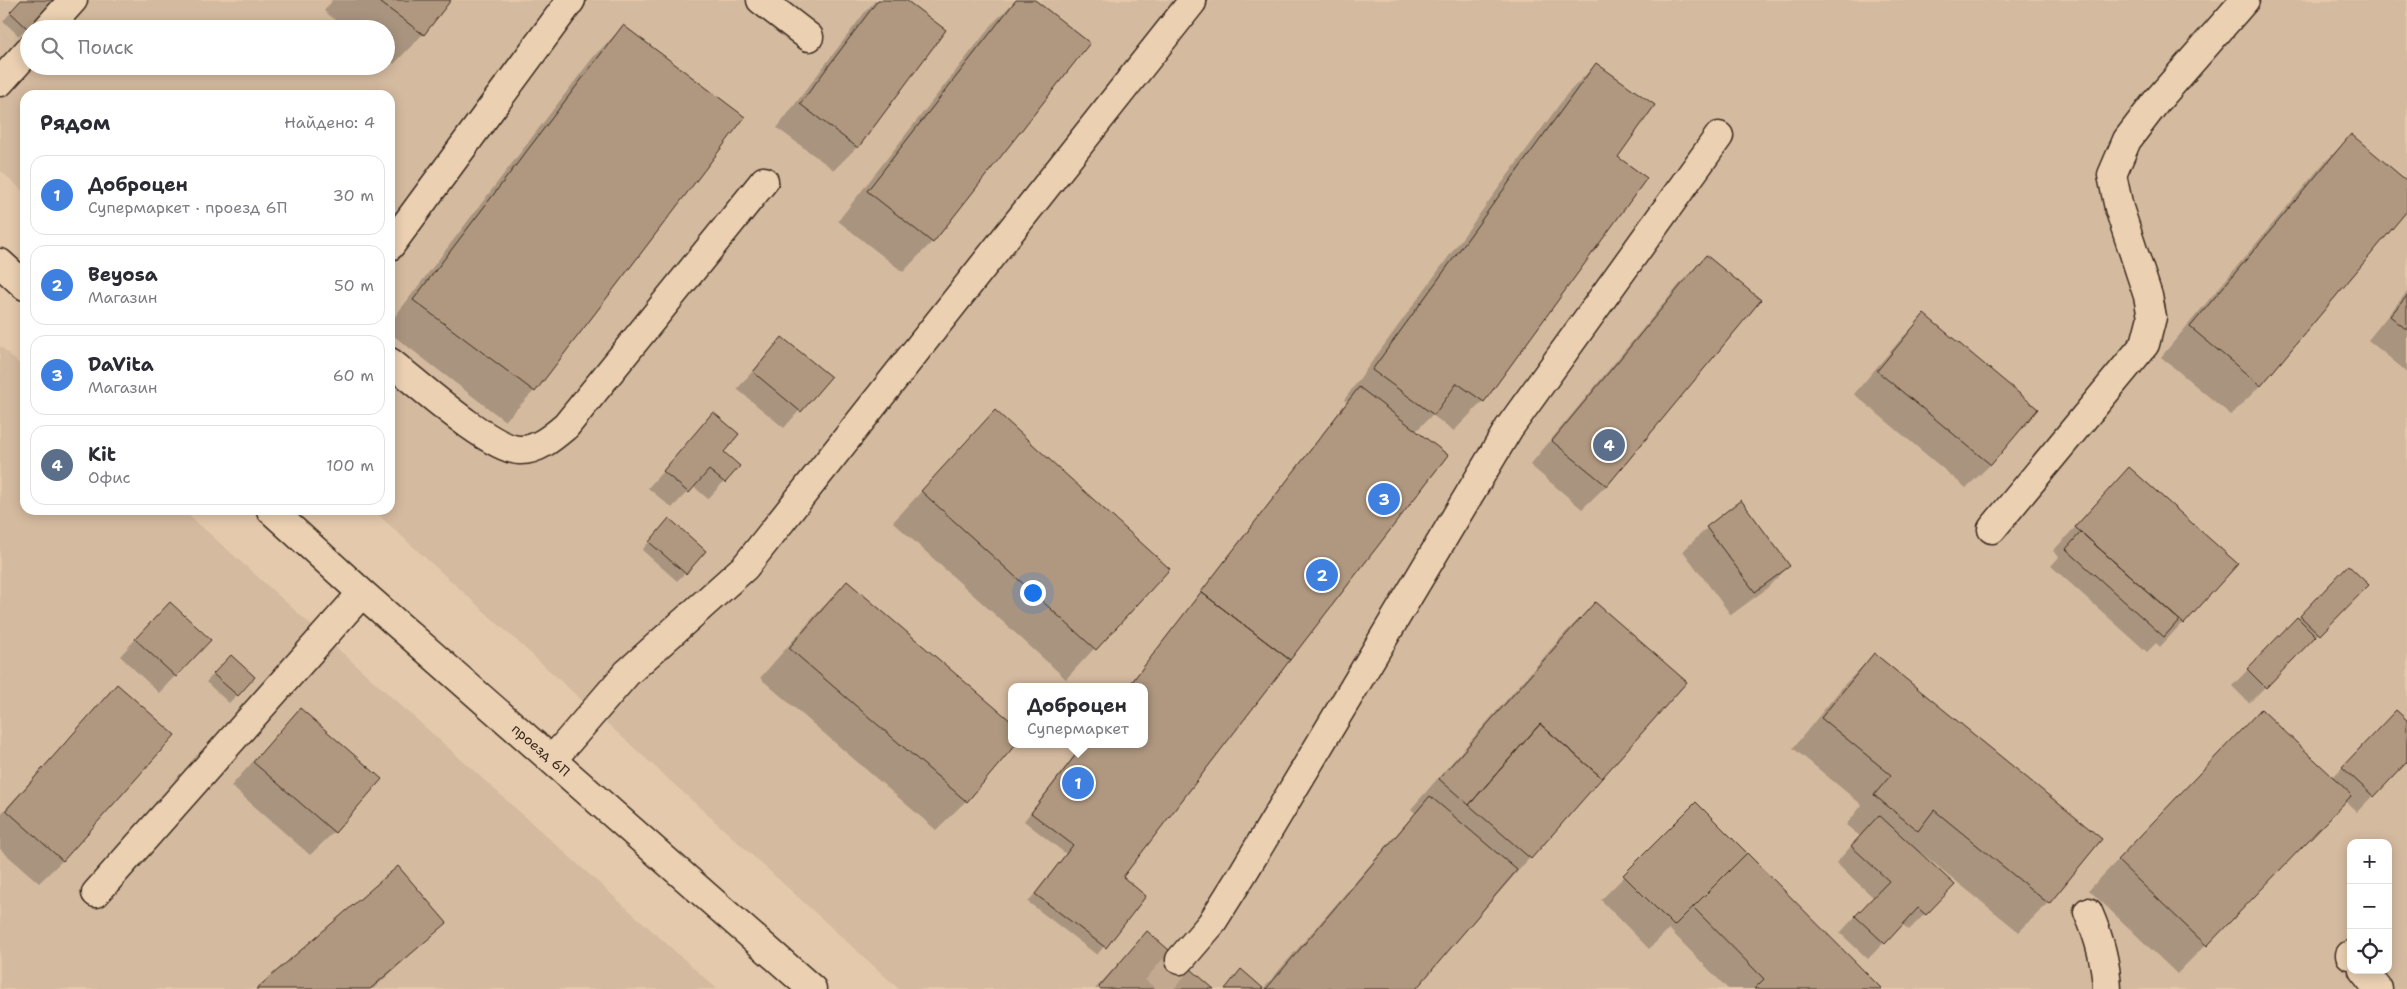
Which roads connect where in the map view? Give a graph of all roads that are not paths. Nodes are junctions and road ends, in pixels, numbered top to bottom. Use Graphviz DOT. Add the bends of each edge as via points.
graph roads {
  1 [pos="73,0"];
  2 [pos="571,0"];
  3 [pos="761,0"];
  4 [pos="2244,0"];
  5 [pos="1192,2"];
  6 [pos="55,20"];
  7 [pos="809,37"];
  8 [pos="20,60"];
  9 [pos="0,82"];
  10 [pos="1719,136"];
  11 [pos="764,181"];
  12 [pos="395,239"];
  13 [pos="0,263"];
  14 [pos="20,281"];
  15 [pos="395,366"];
  16 [pos="276,515"];
  17 [pos="1992,529"];
  18 [pos="362,593"];
  19 [pos="552,760"];
  20 [pos="96,893"];
  21 [pos="2088,912"];
  22 [pos="1180,960"];
  23 [pos="2366,974"];
  24 [pos="812,989"];
  25 [pos="2107,989"];
  26 [pos="2378,989"];
  1 -- 6 [label="street"];
  2 -- 12 [label="street"];
  3 -- 7 [label="street"];
  4 -- 17 [label="street" via="2150,109 2127,140 2112,175 2119,208 2148,296 2152,318 2145,344"];
  5 -- 19 [label="street" via="745,567 627,673"];
  8 -- 9 [label="street"];
  10 -- 22 [label="street" via="1509,428 1243,873 1211,924"];
  11 -- 15 [label="street" via="566,426 546,443 519,450 492,442"];
  13 -- 14 [label="street"];
  16 -- 18 [label="street, проезд 6П"];
  18 -- 19 [label="street, проезд 6П"];
  18 -- 20 [label="street"];
  19 -- 24 [label="street, проезд 6П"];
  21 -- 25 [label="street" via="2100,940"];
  23 -- 26 [label="street"];
}
